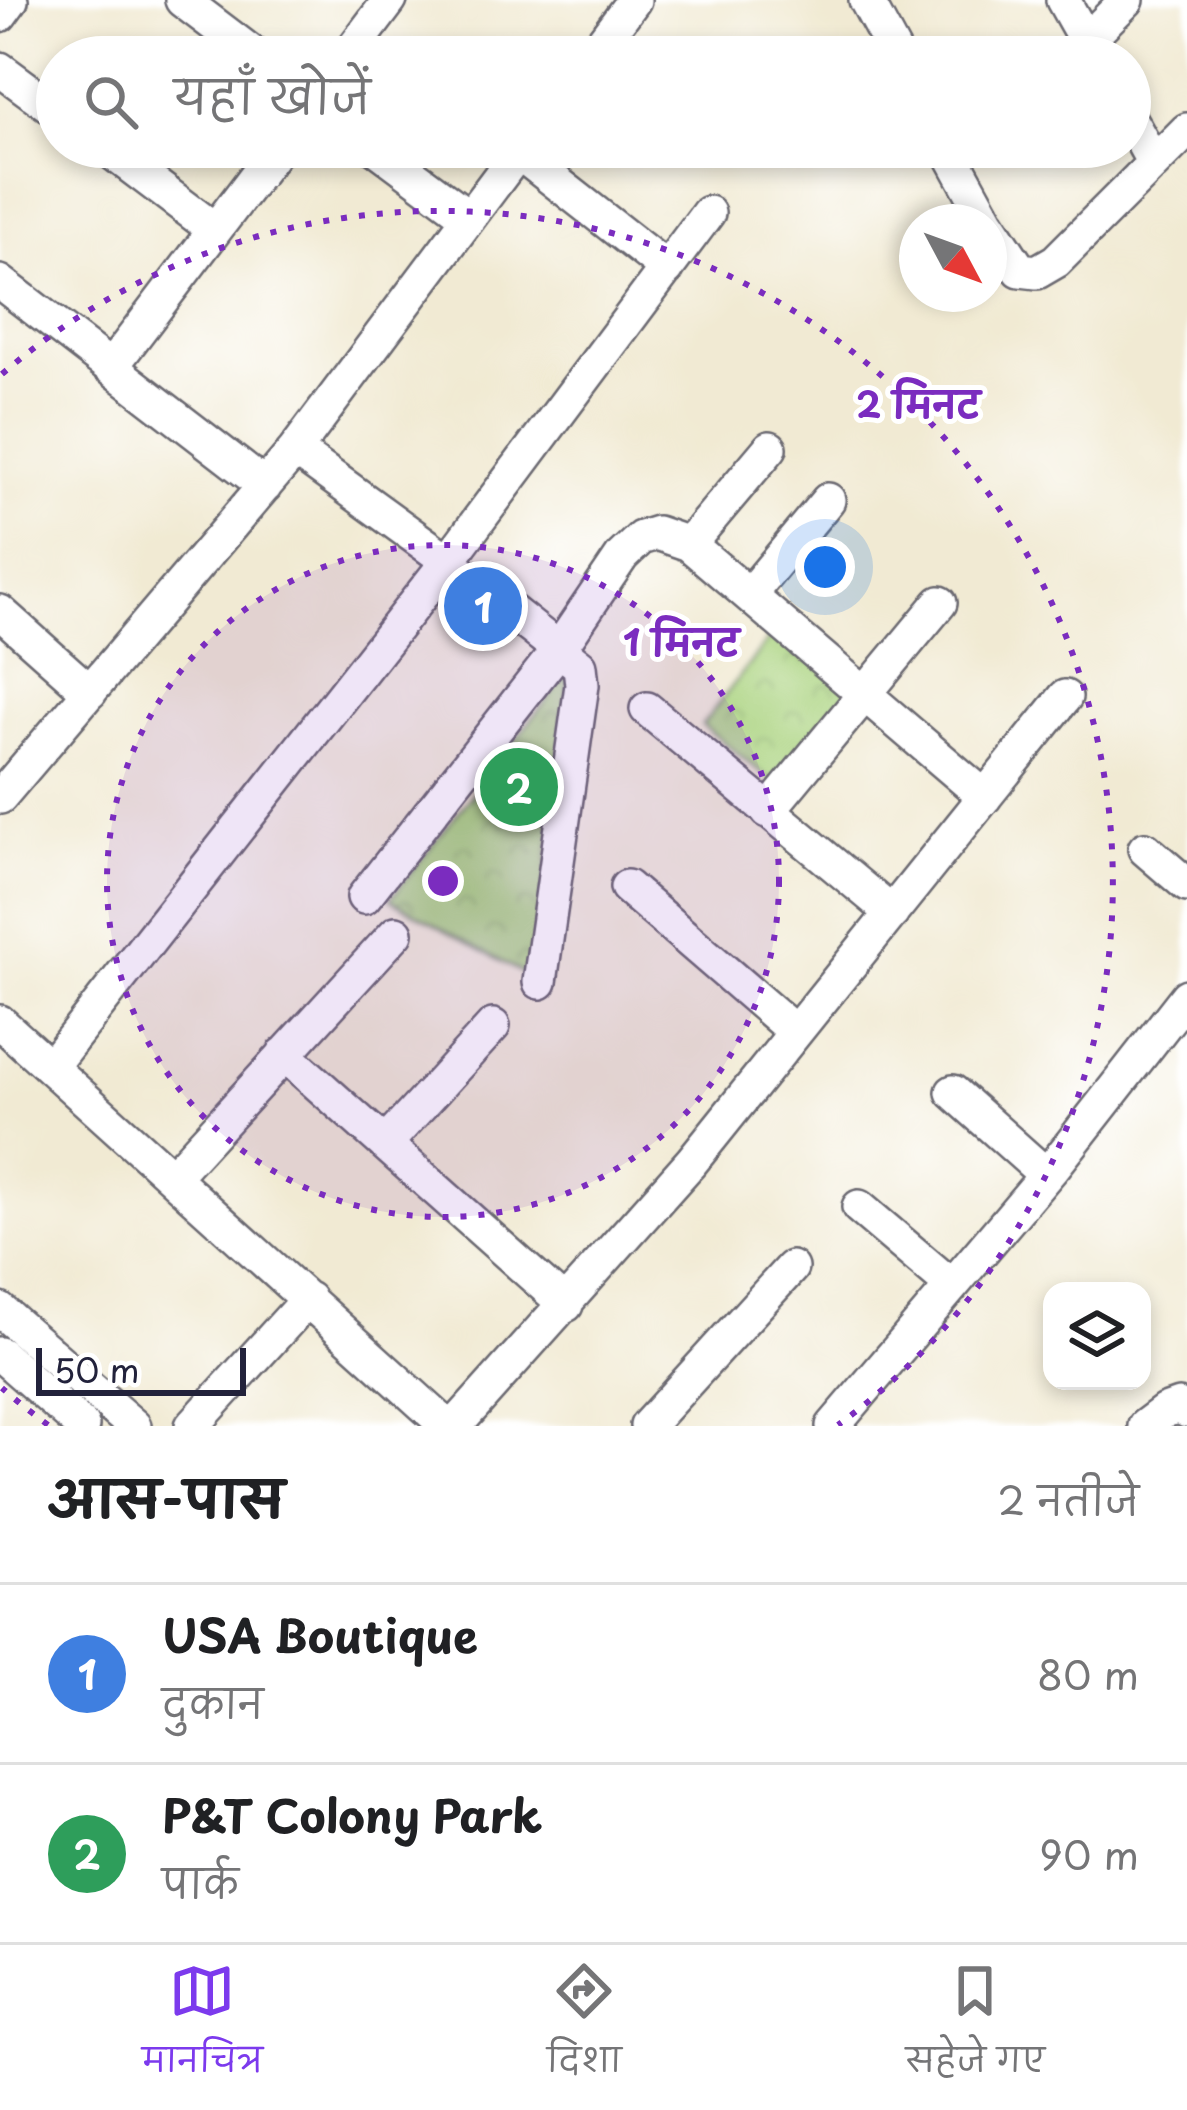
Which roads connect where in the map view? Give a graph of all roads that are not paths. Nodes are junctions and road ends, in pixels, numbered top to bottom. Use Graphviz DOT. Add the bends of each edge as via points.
graph roads {
  1 [pos="11,0"];
  2 [pos="390,0"];
  3 [pos="634,0"];
  4 [pos="866,0"];
  5 [pos="1063,0"];
  6 [pos="1127,0"];
  7 [pos="199,5"];
  8 [pos="0,15"];
  9 [pos="234,36"];
  10 [pos="363,36"];
  11 [pos="606,36"];
  12 [pos="886,36"];
  13 [pos="1083,36"];
  14 [pos="1100,36"];
  15 [pos="0,69"];
  16 [pos="36,96"];
  17 [pos="1187,130"];
  18 [pos="1151,158"];
  19 [pos="1154,163"];
  20 [pos="1151,166"];
  21 [pos="133,168"];
  22 [pos="262,168"];
  23 [pos="403,168"];
  24 [pos="506,168"];
  25 [pos="542,168"];
  26 [pos="959,168"];
  27 [pos="1149,168"];
  28 [pos="978,204"];
  29 [pos="708,214"];
  30 [pos="469,217"];
  31 [pos="215,230"];
  32 [pos="1007,250"];
  33 [pos="667,269"];
  34 [pos="0,282"];
  35 [pos="110,367"];
  36 [pos="770,448"];
  37 [pos="295,450"];
  38 [pos="265,486"];
  39 [pos="828,500"];
  40 [pos="689,544"];
  41 [pos="448,561"];
  42 [pos="749,595"];
  43 [pos="940,603"];
  44 [pos="0,612"];
  45 [pos="559,650"];
  46 [pos="91,692"];
  47 [pos="866,692"];
  48 [pos="1065,698"];
  49 [pos="647,709"];
  50 [pos="1,793"];
  51 [pos="986,796"];
  52 [pos="769,811"];
  53 [pos="1145,849"];
  54 [pos="1187,885"];
  55 [pos="627,887"];
  56 [pos="364,897"];
  57 [pos="892,913"];
  58 [pos="396,933"];
  59 [pos="540,982"];
  60 [pos="1187,996"];
  61 [pos="0,1022"];
  62 [pos="493,1026"];
  63 [pos="795,1032"];
  64 [pos="284,1054"];
  65 [pos="50,1067"];
  66 [pos="952,1092"];
  67 [pos="385,1144"];
  68 [pos="1046,1175"];
  69 [pos="173,1176"];
  70 [pos="859,1207"];
  71 [pos="791,1268"];
  72 [pos="952,1286"];
  73 [pos="308,1299"];
  74 [pos="566,1305"];
  75 [pos="0,1310"];
  76 [pos="0,1354"];
  77 [pos="1187,1411"];
  78 [pos="82,1426"];
  79 [pos="134,1426"];
  80 [pos="192,1426"];
  81 [pos="451,1426"];
  82 [pos="647,1426"];
  83 [pos="833,1426"];
  84 [pos="1145,1426"];
  1 -- 8 [label="street"];
  2 -- 10 [label="street"];
  3 -- 11 [label="street"];
  4 -- 12 [label="street"];
  5 -- 13 [label="street"];
  6 -- 14 [label="street"];
  7 -- 9 [label="street"];
  15 -- 16 [label="street"];
  17 -- 19 [label="street"];
  18 -- 19 [label="street"];
  19 -- 20 [label="street"];
  21 -- 31 [label="street"];
  22 -- 31 [label="street"];
  23 -- 30 [label="street"];
  24 -- 30 [label="street"];
  25 -- 33 [label="street"];
  26 -- 28 [label="street"];
  27 -- 32 [label="street" via="1056,261 1037,272 1020,270"];
  29 -- 33 [label="street"];
  30 -- 37 [label="street"];
  31 -- 35 [label="street"];
  33 -- 41 [label="street"];
  34 -- 35 [label="street"];
  35 -- 38 [label="street"];
  36 -- 40 [label="street"];
  37 -- 38 [label="street"];
  37 -- 41 [label="street"];
  38 -- 46 [label="street"];
  39 -- 42 [label="street"];
  40 -- 42 [label="street"];
  40 -- 45 [label="street" via="657,533 640,538"];
  41 -- 45 [label="street"];
  41 -- 65 [label="street"];
  42 -- 47 [label="street"];
  43 -- 47 [label="street"];
  44 -- 46 [label="street"];
  45 -- 56 [label="street"];
  45 -- 59 [label="street" via="580,666 582,685"];
  46 -- 50 [label="street"];
  47 -- 51 [label="street"];
  47 -- 52 [label="street"];
  48 -- 51 [label="street"];
  49 -- 52 [label="street"];
  51 -- 57 [label="street"];
  52 -- 57 [label="street"];
  53 -- 54 [label="street"];
  55 -- 63 [label="street"];
  57 -- 63 [label="street"];
  58 -- 64 [label="street"];
  60 -- 68 [label="street"];
  61 -- 65 [label="street"];
  62 -- 67 [label="street"];
  63 -- 74 [label="street"];
  64 -- 67 [label="street"];
  64 -- 69 [label="street"];
  65 -- 69 [label="street"];
  66 -- 68 [label="street"];
  67 -- 74 [label="street"];
  68 -- 72 [label="street"];
  69 -- 73 [label="street"];
  70 -- 72 [label="street"];
  71 -- 82 [label="street"];
  72 -- 83 [label="street"];
  73 -- 80 [label="street"];
  73 -- 81 [label="street"];
  74 -- 81 [label="street"];
  75 -- 79 [label="street"];
  76 -- 78 [label="street"];
  77 -- 84 [label="street" via="1179,1406"];
}
